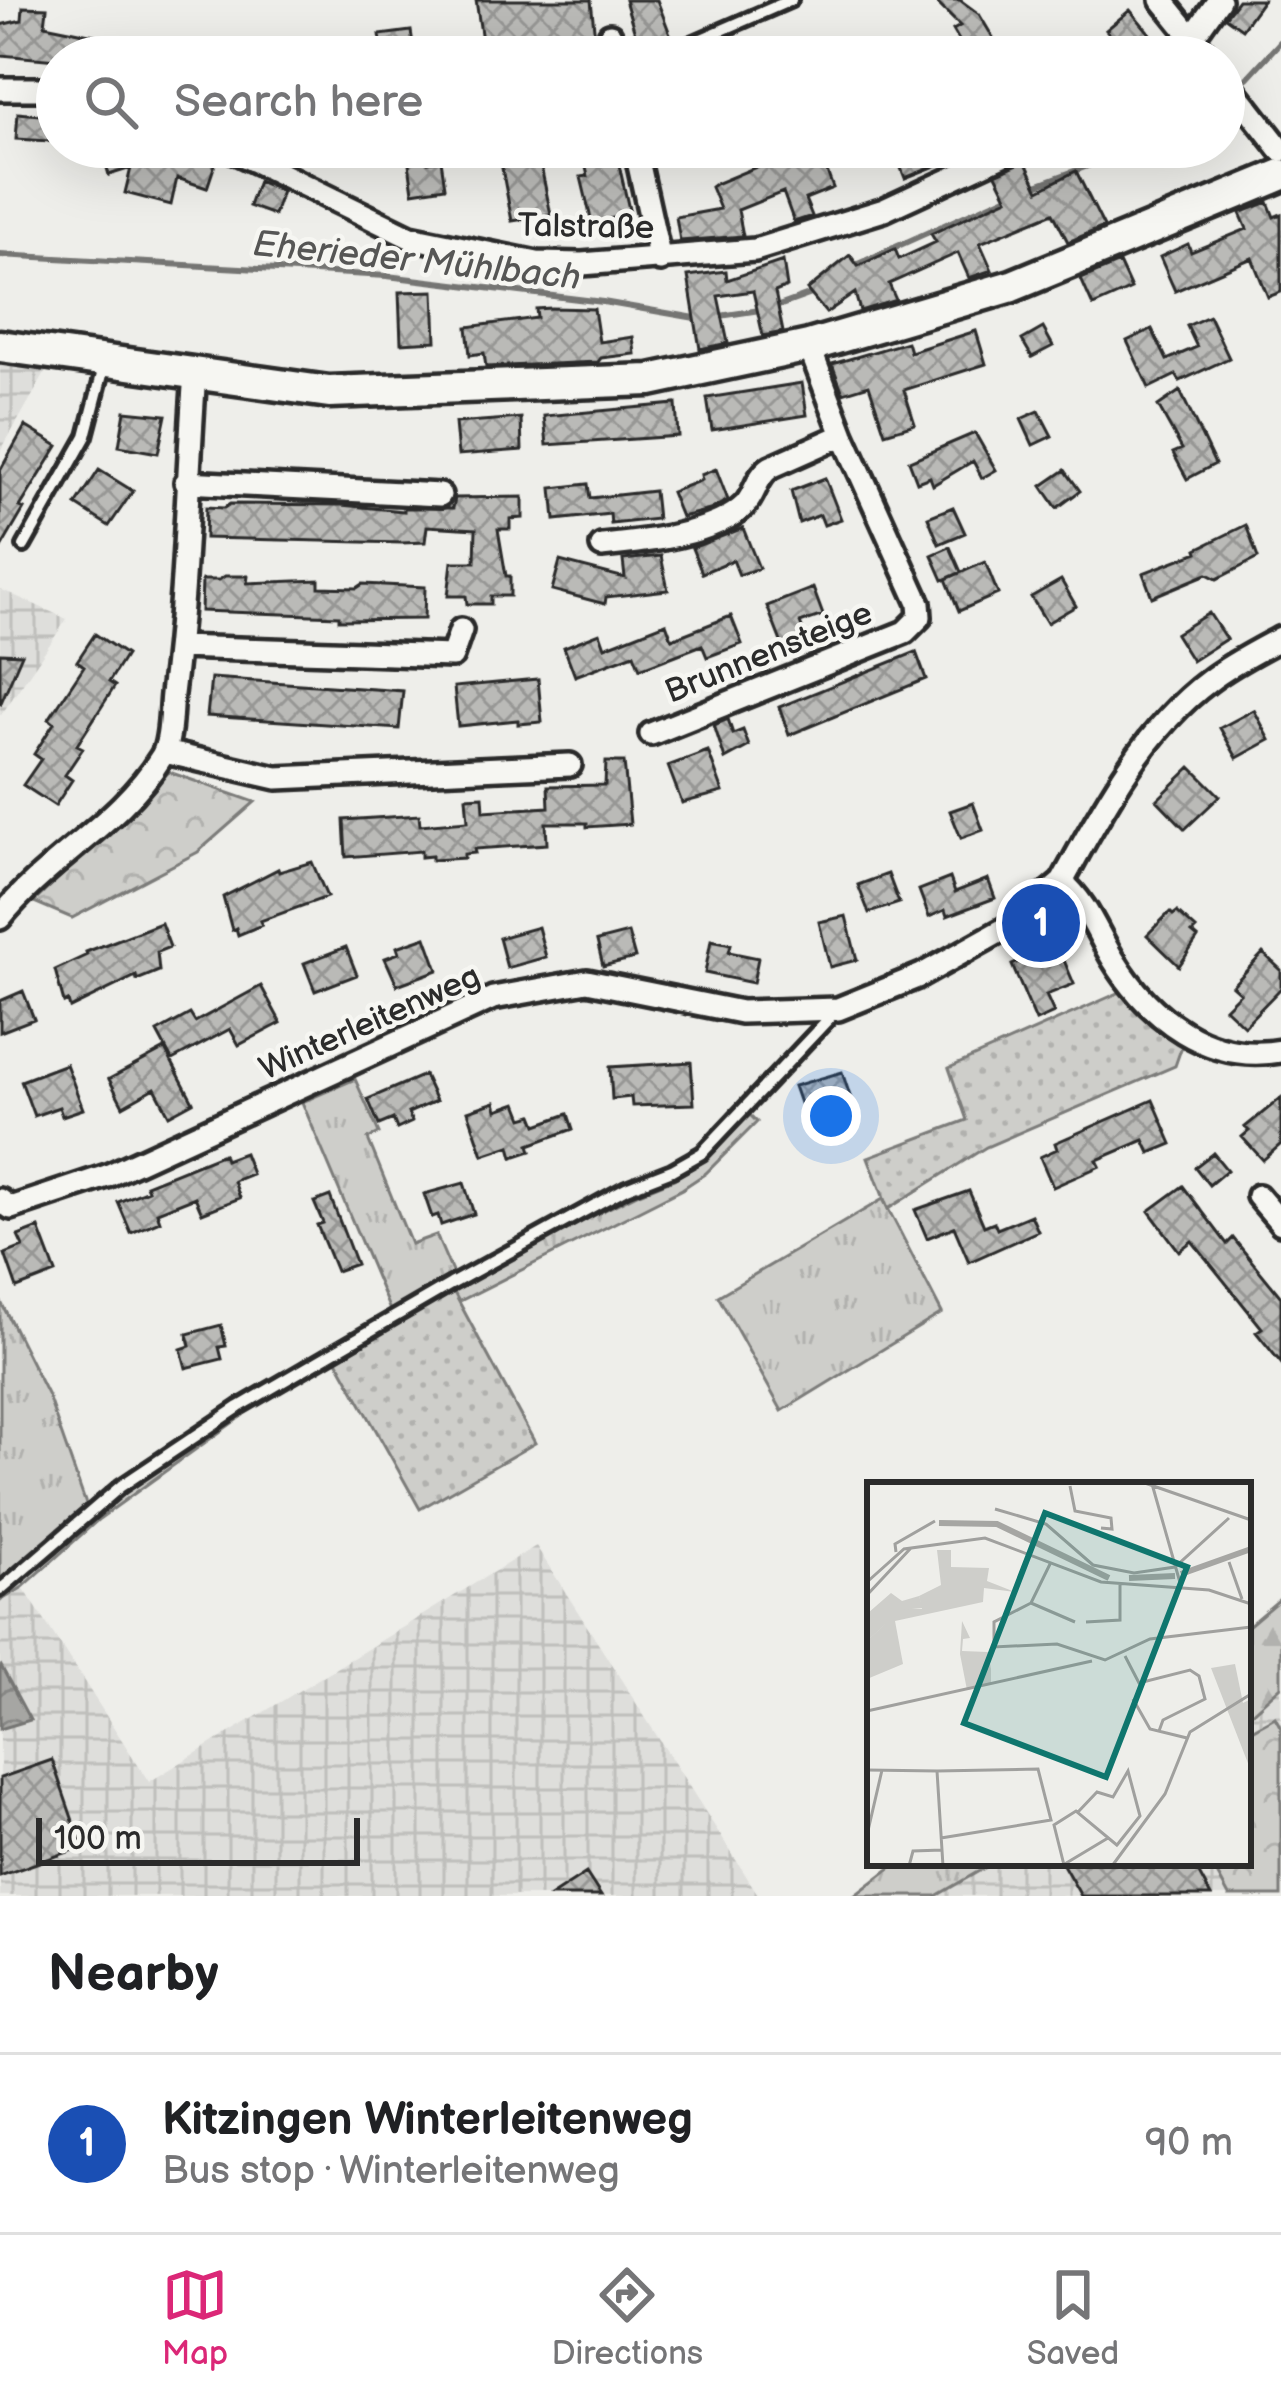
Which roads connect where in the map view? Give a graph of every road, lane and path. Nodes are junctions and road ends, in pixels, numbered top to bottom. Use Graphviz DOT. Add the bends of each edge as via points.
graph roads {
  1 [pos="791,0"];
  2 [pos="1162,0"];
  3 [pos="1219,0"];
  4 [pos="708,36"];
  5 [pos="1192,36"];
  6 [pos="1194,36"];
  7 [pos="0,89"];
  8 [pos="36,89"];
  9 [pos="1245,104"];
  10 [pos="1281,150"];
  11 [pos="269,168"];
  12 [pos="640,168"];
  13 [pos="973,168"];
  14 [pos="1281,175"];
  15 [pos="660,260"];
  16 [pos="0,346"];
  17 [pos="808,346"];
  18 [pos="106,359"];
  19 [pos="195,373"];
  20 [pos="842,435"];
  21 [pos="186,482"];
  22 [pos="440,495"];
  23 [pos="24,546"];
  24 [pos="602,546"];
  25 [pos="460,630"];
  26 [pos="1281,638"];
  27 [pos="178,647"];
  28 [pos="651,734"];
  29 [pos="165,752"];
  30 [pos="570,765"];
  31 [pos="1062,882"];
  32 [pos="3,910"];
  33 [pos="838,1009"];
  34 [pos="1281,1052"];
  35 [pos="1258,1196"];
  36 [pos="4,1210"];
  37 [pos="1281,1223"];
  38 [pos="0,1590"];
  1 -- 4 [label="lane"];
  2 -- 5 [label="street"];
  3 -- 6 [label="street"];
  7 -- 8 [label="street"];
  9 -- 10 [label="street"];
  11 -- 15 [label="street, Talstraße" via="410,237 537,263"];
  12 -- 15 [label="street"];
  13 -- 15 [label="street, Talstraße" via="863,217 755,250"];
  14 -- 17 [label="main road" via="1012,286"];
  16 -- 18 [label="main road"];
  17 -- 19 [label="main road" via="650,380 490,389 329,392"];
  17 -- 20 [label="street, Brunnensteige"];
  18 -- 19 [label="main road"];
  18 -- 23 [label="lane" via="86,436"];
  19 -- 21 [label="street"];
  20 -- 24 [label="street" via="762,473 734,513 677,537"];
  20 -- 28 [label="street, Brunnensteige" via="920,603 915,626"];
  21 -- 22 [label="street"];
  21 -- 27 [label="street"];
  25 -- 27 [label="street" via="452,656"];
  26 -- 31 [label="street, Winterleitenweg" via="1210,680 1160,729"];
  27 -- 29 [label="street"];
  29 -- 30 [label="street" via="277,778"];
  29 -- 32 [label="street" via="127,800"];
  31 -- 33 [label="street, Winterleitenweg" via="1008,927 922,976"];
  31 -- 34 [label="street" via="1130,984 1176,1028 1226,1052"];
  33 -- 36 [label="street, Winterleitenweg" via="741,1012 587,982 494,998 107,1176"];
  33 -- 38 [label="lane" via="702,1153 238,1407 139,1472"];
  35 -- 37 [label="street"];
}
